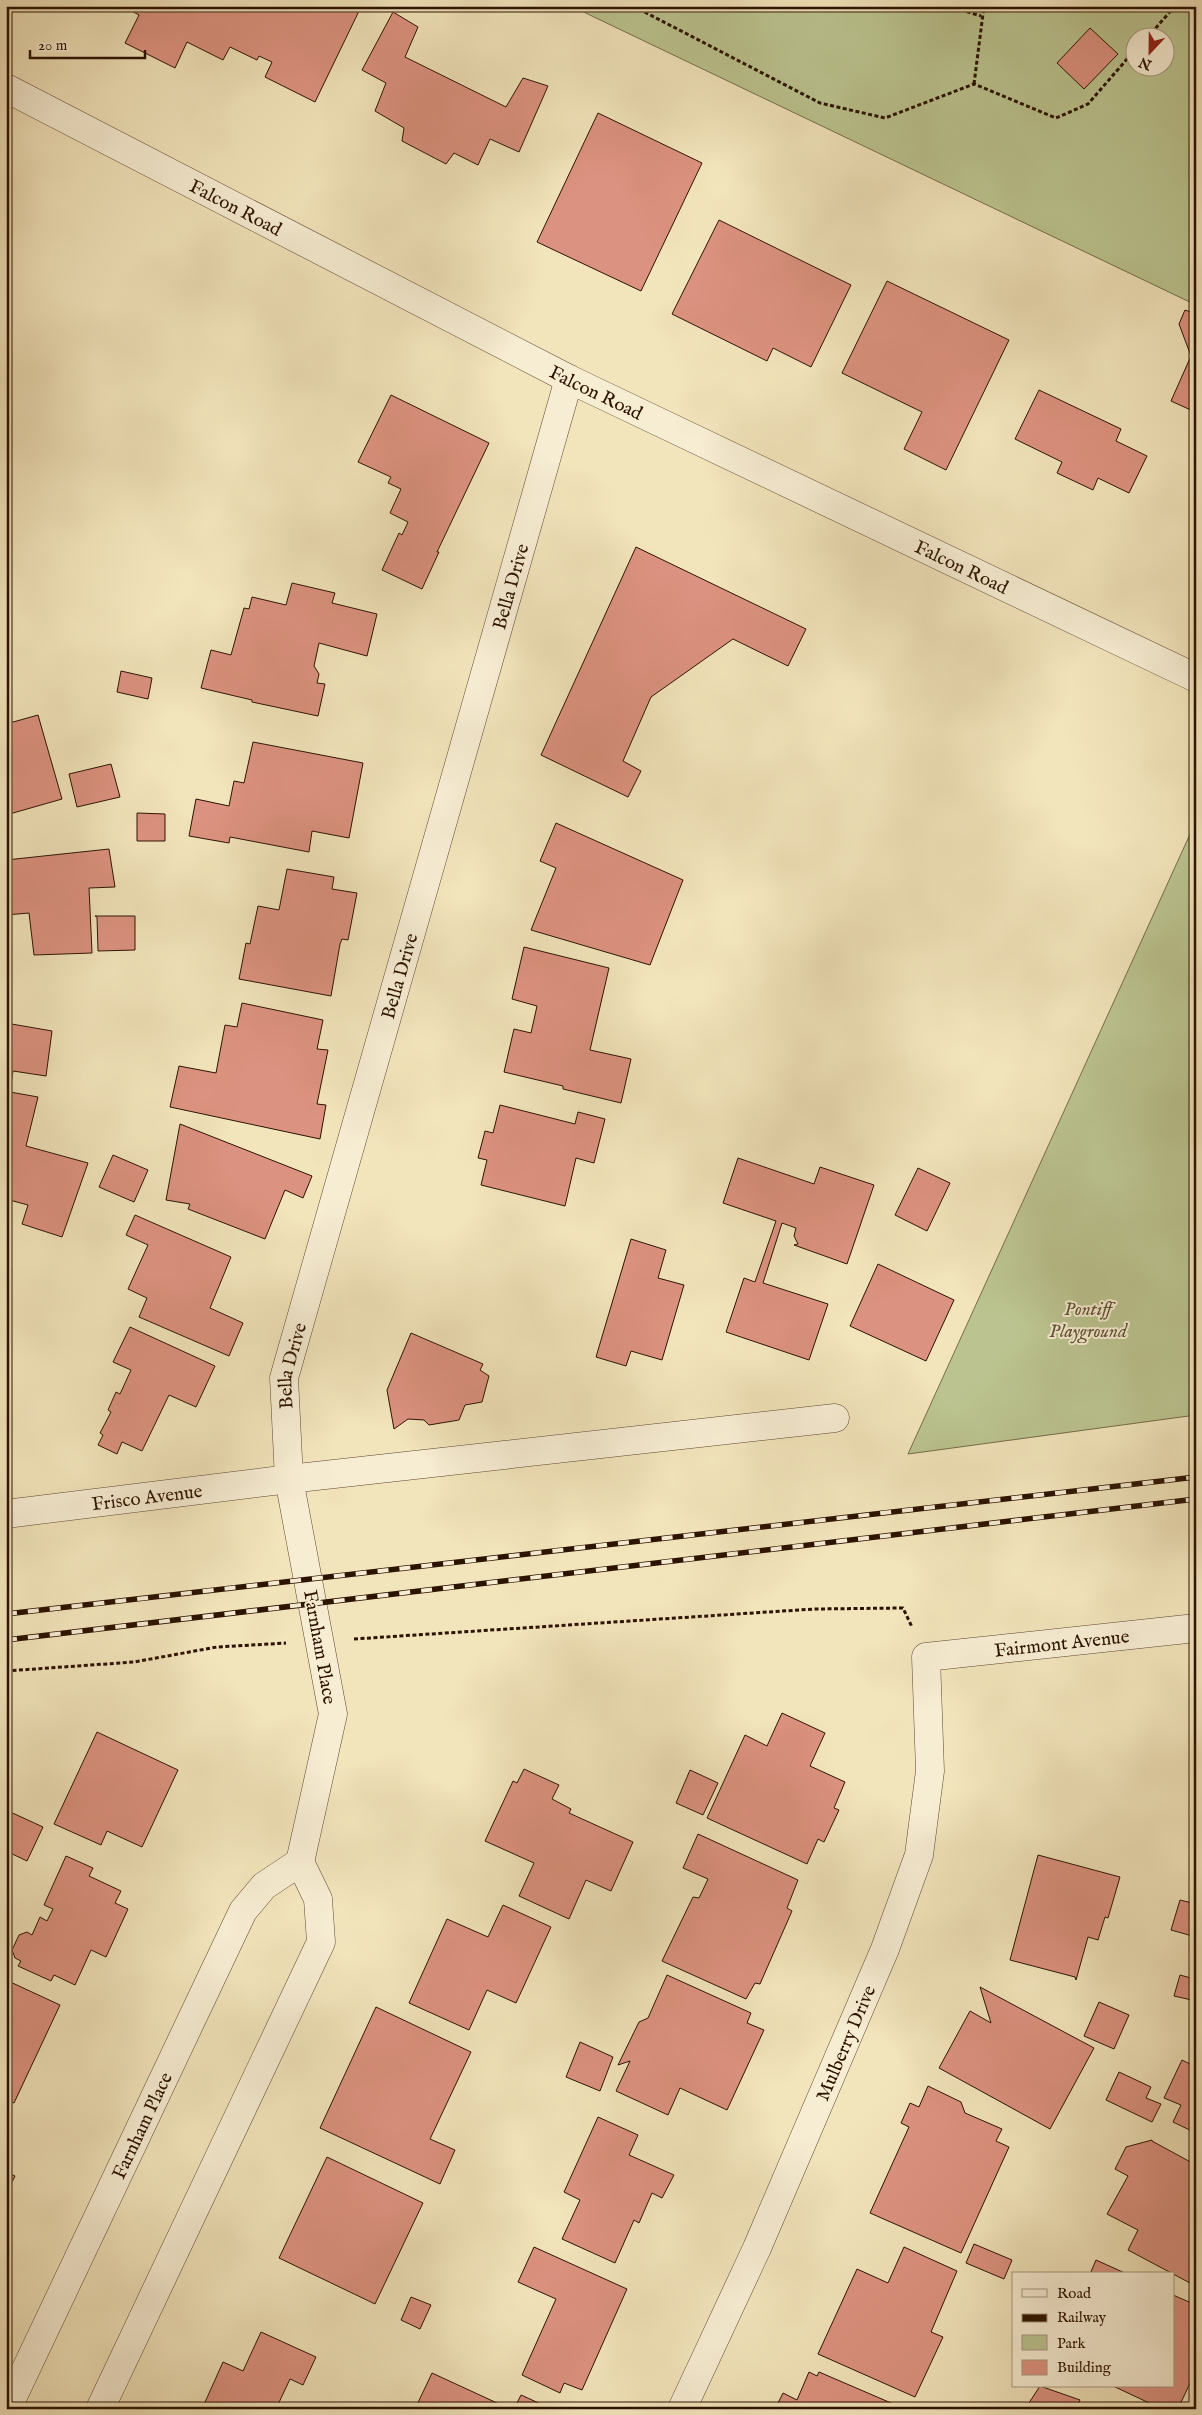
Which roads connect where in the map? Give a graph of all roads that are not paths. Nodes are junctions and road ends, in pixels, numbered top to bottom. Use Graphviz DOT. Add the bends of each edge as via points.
graph roads {
  1 [pos="6,88"];
  2 [pos="569,380"];
  3 [pos="1196,678"];
  4 [pos="836,1418"];
  5 [pos="290,1479"];
  6 [pos="6,1514"];
  7 [pos="309,1578"];
  8 [pos="1196,1628"];
  9 [pos="926,1657"];
  10 [pos="300,1862"];
  11 [pos="7,2409"];
  12 [pos="100,2409"];
  13 [pos="682,2409"];
  1 -- 2 [label="street, Falcon Road"];
  2 -- 3 [label="street, Falcon Road"];
  2 -- 5 [label="street, Bella Drive" via="284,1378"];
  4 -- 5 [label="street, Frisco Avenue"];
  5 -- 6 [label="street, Frisco Avenue"];
  5 -- 7 [label="street, Bella Drive"];
  7 -- 10 [label="street, Farnham Place" via="333,1714"];
  8 -- 9 [label="street, Fairmont Avenue"];
  9 -- 13 [label="street, Mulberry Drive" via="930,1772 919,1855 885,1949 772,2212"];
  10 -- 11 [label="street, Farnham Place" via="264,1886 243,1911"];
  10 -- 12 [label="street" via="318,1899 322,1942"];
}
